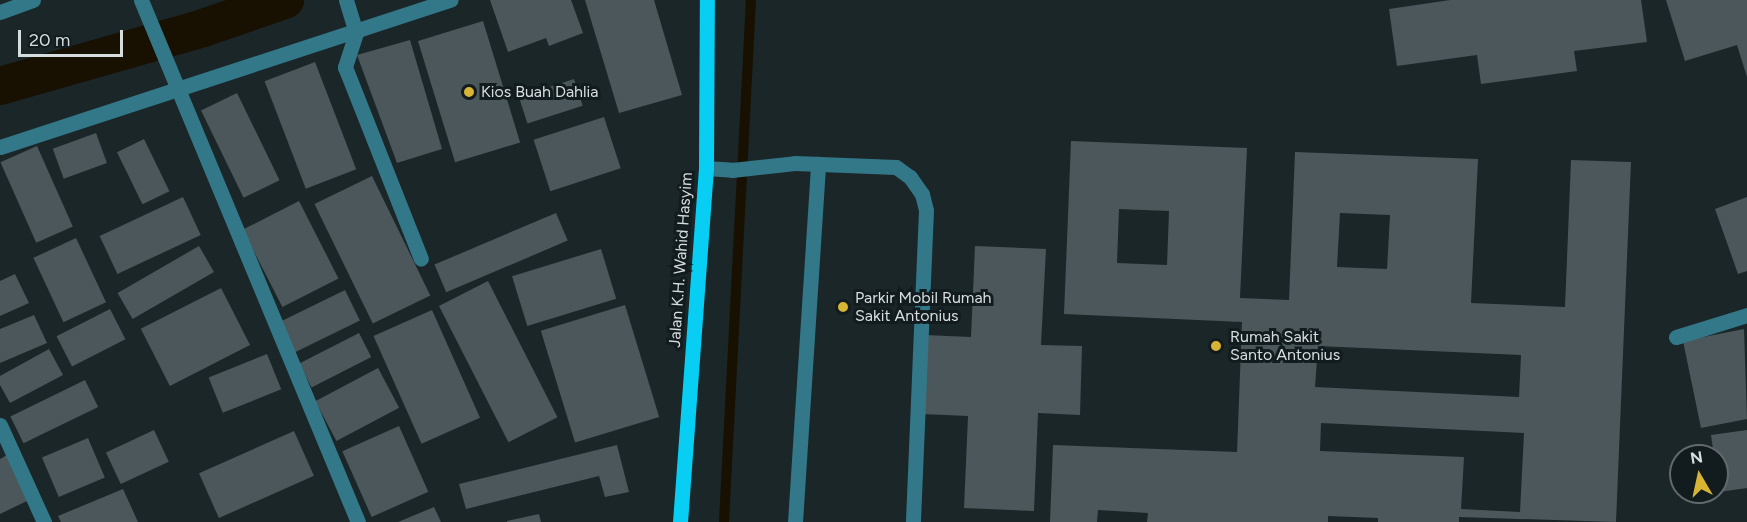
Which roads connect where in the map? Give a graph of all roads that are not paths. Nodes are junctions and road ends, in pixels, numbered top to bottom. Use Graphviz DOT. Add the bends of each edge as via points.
graph roads {
  1 [pos="33,0"];
  2 [pos="141,0"];
  3 [pos="451,0"];
  4 [pos="706,0"];
  5 [pos="349,7"];
  6 [pos="0,12"];
  7 [pos="356,33"];
  8 [pos="177,91"];
  9 [pos="0,147"];
  10 [pos="818,164"];
  11 [pos="706,168"];
  12 [pos="421,259"];
  13 [pos="1747,315"];
  14 [pos="1676,337"];
  15 [pos="0,425"];
  16 [pos="44,522"];
  17 [pos="358,522"];
  18 [pos="680,522"];
  19 [pos="795,522"];
  20 [pos="913,522"];
  1 -- 6 [label="street"];
  2 -- 8 [label="street"];
  3 -- 7 [label="street"];
  4 -- 11 [label="main road, Jalan K.H. Wahid Hasyim"];
  5 -- 7 [label="street"];
  7 -- 8 [label="street"];
  7 -- 12 [label="street" via="345,68"];
  8 -- 9 [label="street"];
  8 -- 17 [label="street"];
  10 -- 11 [label="street"];
  10 -- 19 [label="street"];
  10 -- 20 [label="street" via="896,167 910,177 922,194 926,210"];
  11 -- 18 [label="main road, Jalan K.H. Wahid Hasyim"];
  13 -- 14 [label="street"];
  15 -- 16 [label="street"];
}
